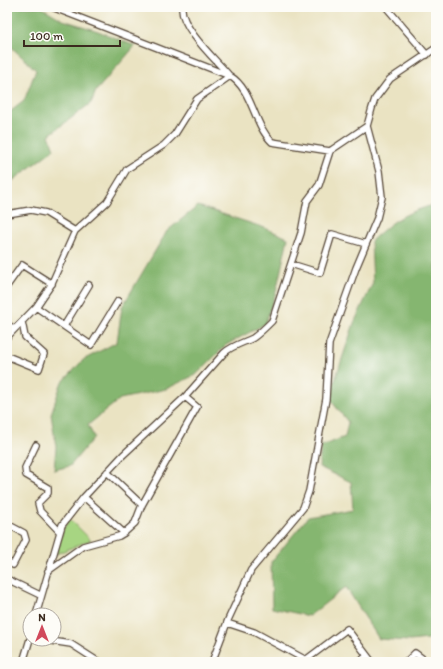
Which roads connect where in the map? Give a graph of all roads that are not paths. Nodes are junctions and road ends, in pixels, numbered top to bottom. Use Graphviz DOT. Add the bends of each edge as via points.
graph roads {
  1 [pos="52,7"];
  2 [pos="182,7"];
  3 [pos="386,7"];
  4 [pos="436,48"];
  5 [pos="427,55"];
  6 [pos="230,76"];
  7 [pos="367,126"];
  8 [pos="330,151"];
  9 [pos="7,214"];
  10 [pos="75,231"];
  11 [pos="366,244"];
  12 [pos="291,264"];
  13 [pos="52,284"];
  14 [pos="89,285"];
  15 [pos="7,286"];
  16 [pos="118,301"];
  17 [pos="36,307"];
  18 [pos="22,322"];
  19 [pos="7,324"];
  20 [pos="64,326"];
  21 [pos="14,329"];
  22 [pos="7,337"];
  23 [pos="7,356"];
  24 [pos="185,397"];
  25 [pos="36,445"];
  26 [pos="108,472"];
  27 [pos="84,497"];
  28 [pos="142,504"];
  29 [pos="7,524"];
  30 [pos="59,531"];
  31 [pos="124,533"];
  32 [pos="7,561"];
  33 [pos="48,571"];
  34 [pos="7,581"];
  35 [pos="40,595"];
  36 [pos="38,607"];
  37 [pos="227,623"];
  38 [pos="62,643"];
  39 [pos="28,647"];
  40 [pos="367,656"];
  41 [pos="304,661"];
  42 [pos="23,662"];
  43 [pos="99,662"];
  44 [pos="212,662"];
  45 [pos="359,662"];
  46 [pos="372,662"];
  47 [pos="406,662"];
  48 [pos="427,662"];
  1 -- 6 [label="street"];
  2 -- 6 [label="street" via="183,16 193,33"];
  3 -- 5 [label="street"];
  4 -- 5 [label="street"];
  5 -- 7 [label="street" via="390,79 376,99"];
  6 -- 8 [label="street" via="242,87 272,142"];
  6 -- 10 [label="street" via="197,99 175,134 164,145 127,169 107,202"];
  7 -- 8 [label="street"];
  7 -- 11 [label="street" via="382,190 377,218"];
  8 -- 12 [label="street" via="320,185 307,201 301,233"];
  9 -- 10 [label="street" via="30,210 46,213"];
  10 -- 13 [label="street"];
  11 -- 12 [label="street" via="332,234 320,273"];
  11 -- 37 [label="street" via="329,344 325,406 303,508 251,570"];
  12 -- 24 [label="street" via="272,321 262,332 230,347"];
  13 -- 15 [label="street" via="22,265"];
  13 -- 17 [label="street"];
  14 -- 20 [label="street"];
  16 -- 20 [label="street" via="91,345"];
  17 -- 18 [label="street"];
  17 -- 20 [label="street"];
  18 -- 21 [label="street"];
  18 -- 23 [label="street" via="25,337 44,354 39,369"];
  19 -- 21 [label="street"];
  21 -- 22 [label="street"];
  24 -- 26 [label="street"];
  24 -- 28 [label="street" via="197,407"];
  25 -- 30 [label="street" via="25,468 26,475 48,488 48,493 38,503 40,511"];
  26 -- 27 [label="street"];
  26 -- 28 [label="street"];
  27 -- 30 [label="street"];
  27 -- 31 [label="street"];
  28 -- 31 [label="street" via="135,523"];
  29 -- 32 [label="street" via="24,533 26,540 13,565"];
  30 -- 33 [label="street"];
  31 -- 33 [label="street" via="83,546"];
  33 -- 35 [label="street"];
  34 -- 35 [label="street"];
  35 -- 36 [label="street"];
  37 -- 41 [label="street" via="254,632"];
  37 -- 44 [label="street"];
  38 -- 43 [label="street" via="71,644"];
  39 -- 42 [label="street"];
  40 -- 41 [label="street" via="347,628"];
  40 -- 45 [label="street"];
  40 -- 46 [label="street"];
  47 -- 48 [label="street" via="415,653"];
}
